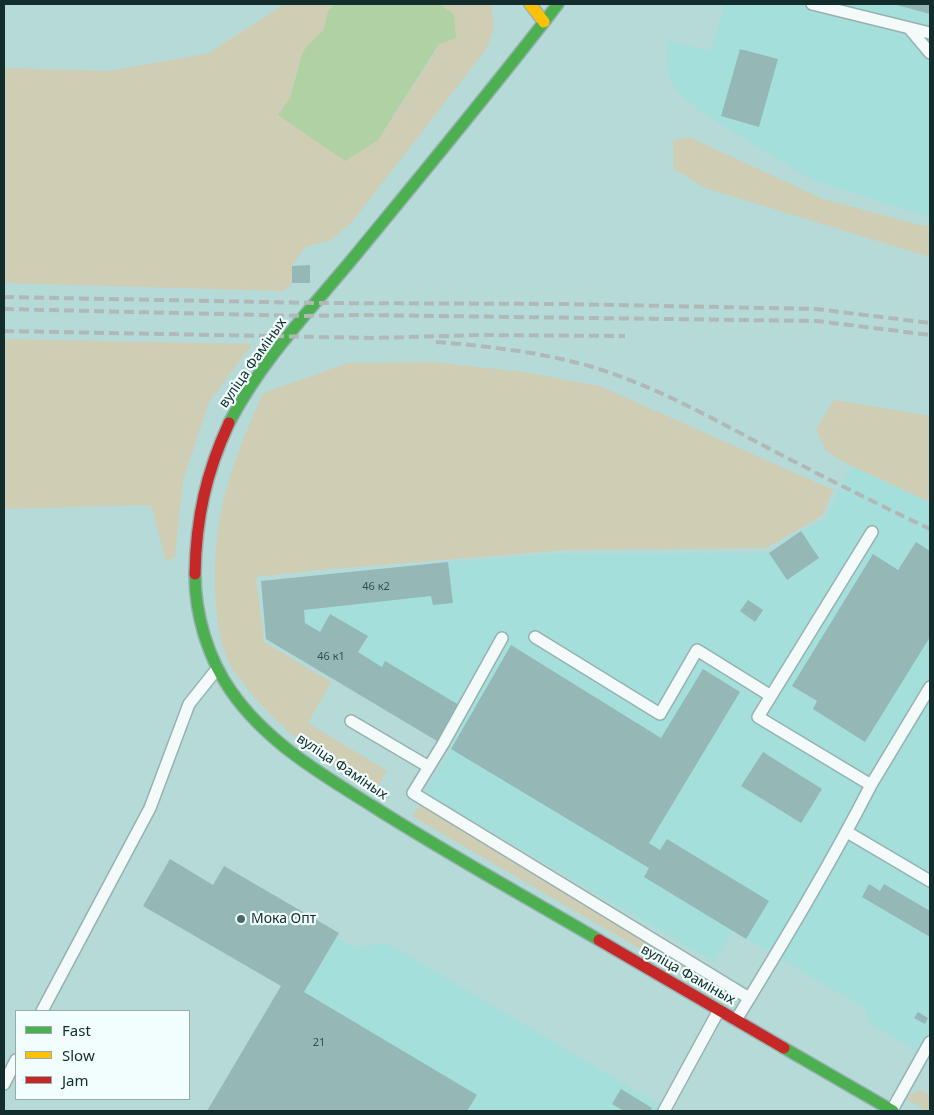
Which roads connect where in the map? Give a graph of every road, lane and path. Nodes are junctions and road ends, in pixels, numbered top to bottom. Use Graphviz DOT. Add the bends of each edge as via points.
graph roads {
  1 [pos="530,4"];
  2 [pos="558,4"];
  3 [pos="812,4"];
  4 [pos="544,22"];
  5 [pos="909,28"];
  6 [pos="930,33"];
  7 [pos="930,53"];
  8 [pos="872,532"];
  9 [pos="502,638"];
  10 [pos="535,638"];
  11 [pos="218,669"];
  12 [pos="930,687"];
  13 [pos="771,696"];
  14 [pos="351,721"];
  15 [pos="429,767"];
  16 [pos="872,785"];
  17 [pos="847,832"];
  18 [pos="930,882"];
  19 [pos="749,998"];
  20 [pos="43,1010"];
  21 [pos="719,1010"];
  22 [pos="736,1020"];
  23 [pos="930,1042"];
  24 [pos="15,1062"];
  25 [pos="4,1084"];
  26 [pos="664,1111"];
  27 [pos="892,1111"];
  1 -- 4 [label="main road"];
  2 -- 4 [label="main road, вуліца Фаміных"];
  3 -- 5 [label="lane"];
  4 -- 11 [label="main road, вуліца Фаміных" via="289,336 246,394 231,421 207,480 196,539 196,598 202,630"];
  5 -- 6 [label="lane"];
  5 -- 7 [label="lane"];
  8 -- 13 [label="lane"];
  9 -- 15 [label="lane"];
  10 -- 13 [label="lane" via="660,714 698,650"];
  11 -- 20 [label="lane" via="189,704 150,808"];
  11 -- 21 [label="main road, вуліца Фаміных" via="247,710 302,762 395,821"];
  12 -- 16 [label="lane"];
  13 -- 16 [label="lane" via="758,717"];
  14 -- 15 [label="lane"];
  15 -- 19 [label="lane" via="413,793"];
  16 -- 17 [label="lane"];
  17 -- 18 [label="lane"];
  17 -- 19 [label="lane"];
  19 -- 22 [label="lane"];
  21 -- 22 [label="main road, вуліца Фаміных"];
  21 -- 26 [label="lane"];
  22 -- 27 [label="main road, вуліца Фаміных"];
  23 -- 27 [label="lane"];
  24 -- 25 [label="lane"];
}
